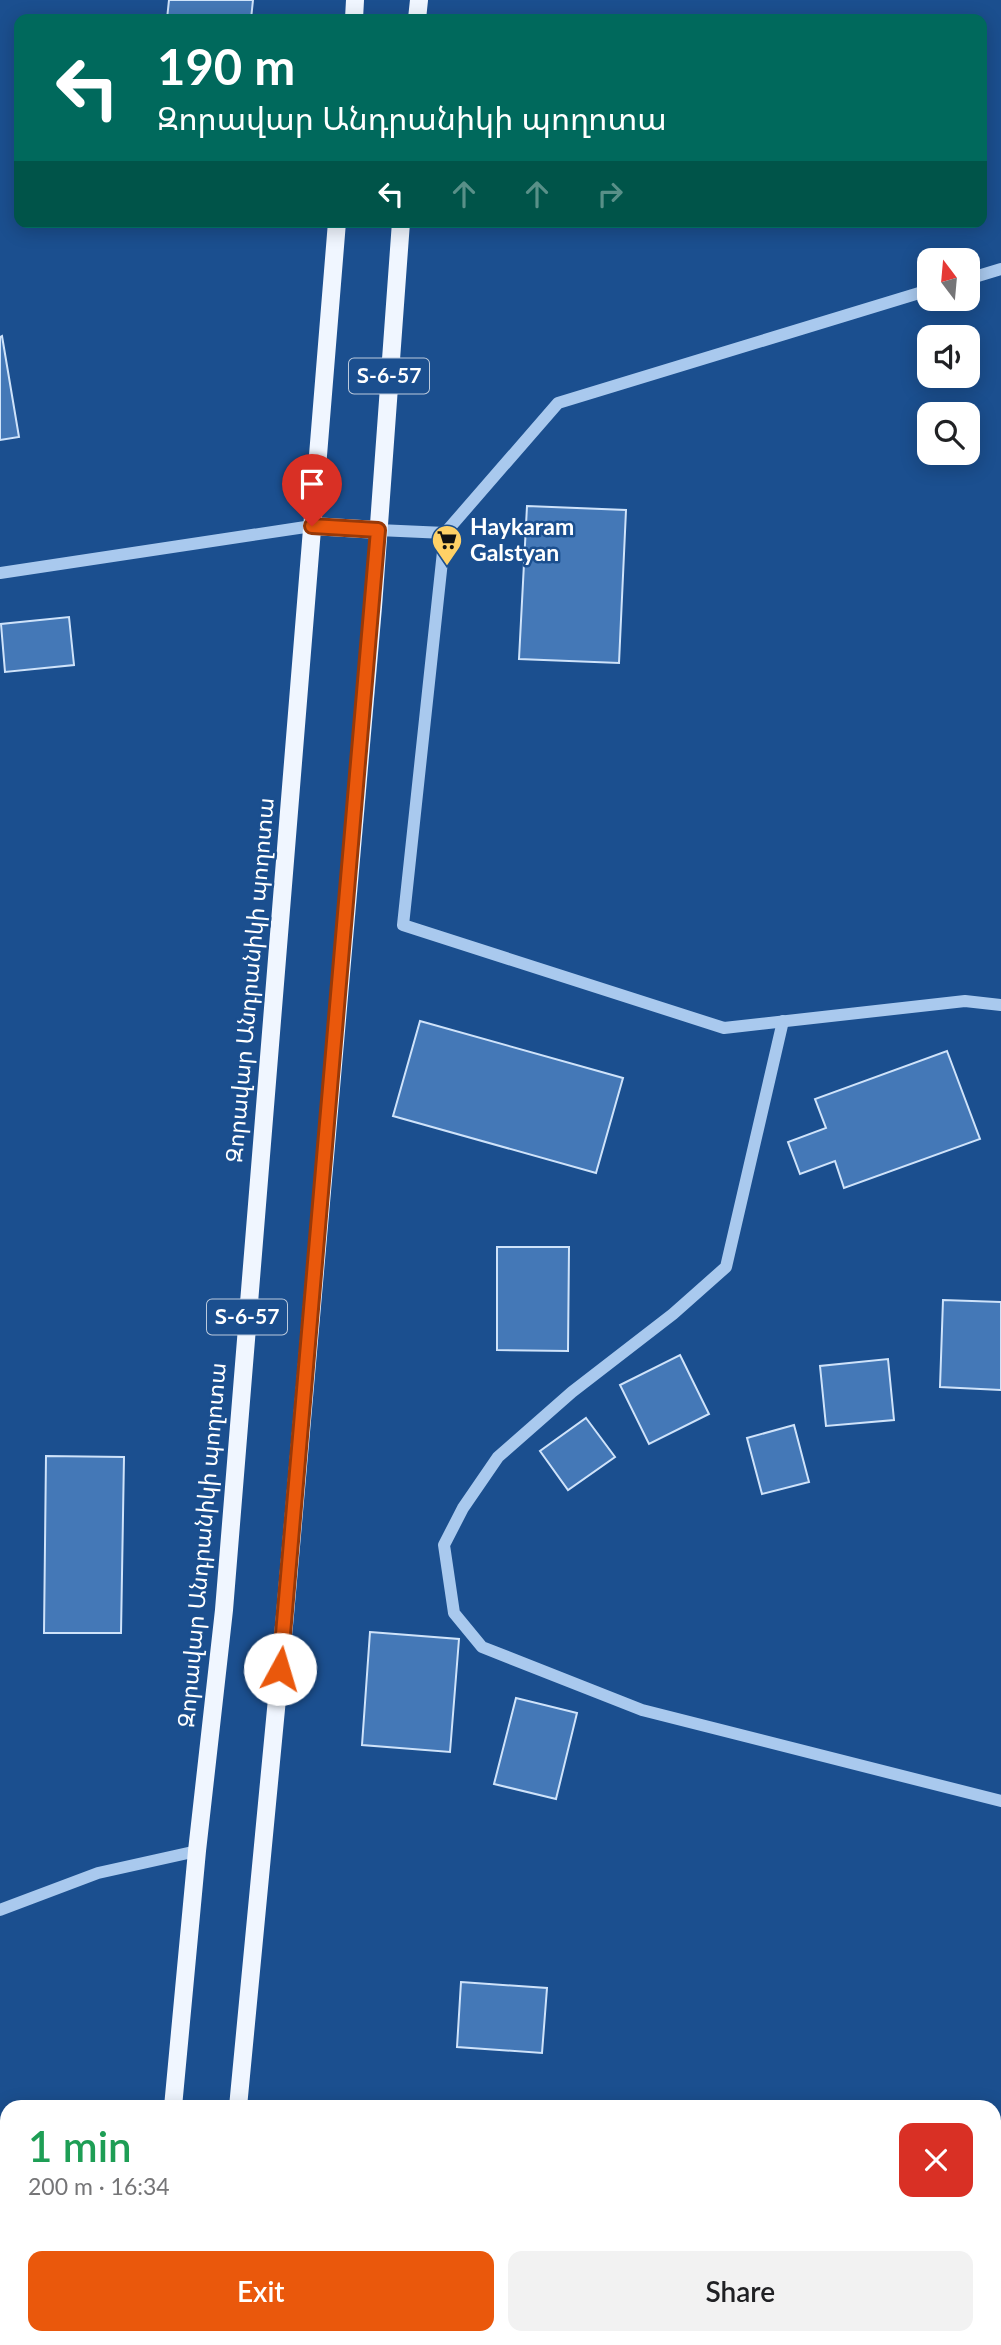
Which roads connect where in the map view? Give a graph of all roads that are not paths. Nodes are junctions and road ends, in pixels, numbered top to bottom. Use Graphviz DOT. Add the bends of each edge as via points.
graph roads {
  1 [pos="337,228"];
  2 [pos="401,228"];
  3 [pos="1001,269"];
  4 [pos="980,275"];
  5 [pos="917,294"];
  6 [pos="312,526"];
  7 [pos="378,530"];
  8 [pos="445,533"];
  9 [pos="0,573"];
  10 [pos="1001,1006"];
  11 [pos="783,1021"];
  12 [pos="1001,1801"];
  13 [pos="197,1851"];
  14 [pos="0,1910"];
  15 [pos="174,2100"];
  16 [pos="239,2100"];
  1 -- 6 [label="main road, Զորավար Անդրանիկի պողոտա / Տ-6-57"];
  2 -- 7 [label="main road, Տ-6-57"];
  3 -- 4 [label="street"];
  5 -- 8 [label="street" via="558,403"];
  6 -- 7 [label="main road"];
  6 -- 9 [label="street"];
  6 -- 13 [label="main road, Զորավար Անդրանիկի պողոտա / Տ-6-57" via="224,1609"];
  7 -- 8 [label="street"];
  7 -- 16 [label="main road, Տ-6-57"];
  8 -- 11 [label="street" via="403,925 724,1028"];
  10 -- 11 [label="street" via="965,1001"];
  11 -- 12 [label="street" via="726,1268 498,1457 444,1545 454,1613 482,1647 642,1710"];
  13 -- 14 [label="street" via="98,1873"];
  13 -- 15 [label="main road, Զորավար Անդրանիկի պողոտա / Տ-6-57"];
}
